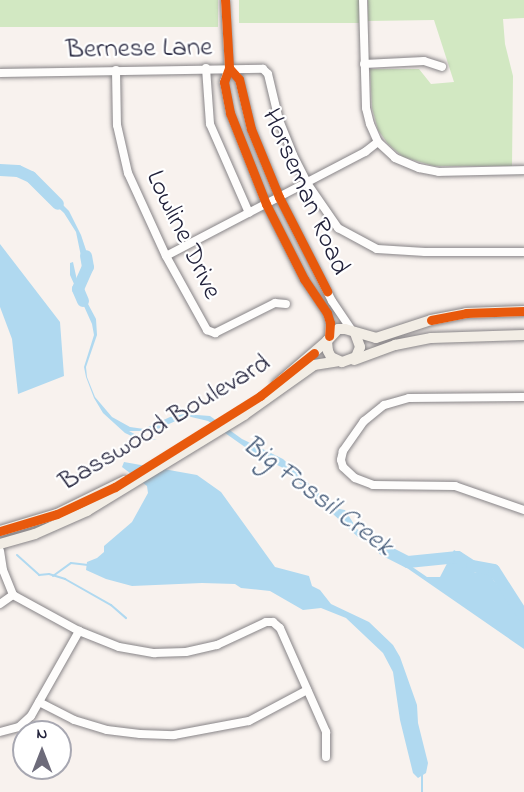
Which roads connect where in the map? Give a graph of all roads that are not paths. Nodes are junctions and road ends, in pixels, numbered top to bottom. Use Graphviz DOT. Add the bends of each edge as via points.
graph roads {
  1 [pos="225,0"];
  2 [pos="363,0"];
  3 [pos="364,64"];
  4 [pos="442,67"];
  5 [pos="206,68"];
  6 [pos="229,68"];
  7 [pos="116,70"];
  8 [pos="0,73"];
  9 [pos="378,142"];
  10 [pos="524,170"];
  11 [pos="307,183"];
  12 [pos="279,197"];
  13 [pos="266,204"];
  14 [pos="249,213"];
  15 [pos="524,252"];
  16 [pos="166,256"];
  17 [pos="286,304"];
  18 [pos="524,311"];
  19 [pos="354,332"];
  20 [pos="524,335"];
  21 [pos="328,338"];
  22 [pos="352,360"];
  23 [pos="338,361"];
  24 [pos="524,397"];
  25 [pos="240,413"];
  26 [pos="117,490"];
  27 [pos="524,510"];
  28 [pos="0,531"];
  29 [pos="0,544"];
  30 [pos="0,551"];
  31 [pos="14,595"];
  32 [pos="0,604"];
  33 [pos="79,631"];
  34 [pos="307,690"];
  35 [pos="39,702"];
  36 [pos="0,732"];
  37 [pos="326,757"];
  1 -- 6 [label="street, Horseman Road"];
  2 -- 3 [label="street"];
  3 -- 4 [label="street" via="424,61"];
  3 -- 9 [label="street" via="366,108"];
  5 -- 6 [label="street, Bernese Lane"];
  5 -- 7 [label="street, Bernese Lane"];
  5 -- 14 [label="street" via="210,124"];
  6 -- 11 [label="street, Bernese Lane" via="260,68 268,74 279,120"];
  6 -- 12 [label="street, Horseman Road" via="239,80 251,129"];
  6 -- 13 [label="street, Horseman Road" via="224,82 230,113"];
  7 -- 8 [label="street, Bernese Lane"];
  7 -- 16 [label="street, Lowline Drive" via="117,125 128,173"];
  9 -- 10 [label="street" via="395,158 419,168 440,172"];
  9 -- 11 [label="street"];
  11 -- 12 [label="street"];
  11 -- 15 [label="street, Bernese Lane" via="338,228 377,249"];
  12 -- 13 [label="street"];
  12 -- 19 [label="street, Horseman Road" via="332,301"];
  13 -- 14 [label="street"];
  13 -- 21 [label="street, Horseman Road" via="304,279 327,313"];
  14 -- 16 [label="street"];
  16 -- 17 [label="street, Lowline Drive" via="210,332 275,303"];
  18 -- 19 [label="main road" via="453,315 379,337"];
  19 -- 21 [label="main road" via="338,329"];
  19 -- 22 [label="main road" via="360,347"];
  20 -- 22 [label="main road" via="431,338"];
  21 -- 23 [label="main road" via="329,355"];
  21 -- 25 [label="main road, Basswood Boulevard"];
  22 -- 23 [label="main road"];
  23 -- 25 [label="main road, Basswood Boulevard" via="314,364"];
  24 -- 27 [label="street" via="409,398 384,405 364,421 341,460 355,478 373,485 455,486"];
  25 -- 26 [label="main road, Basswood Boulevard"];
  26 -- 28 [label="main road, Basswood Boulevard"];
  26 -- 29 [label="main road, Basswood Boulevard" via="67,522"];
  30 -- 31 [label="street"];
  31 -- 32 [label="street"];
  31 -- 33 [label="street"];
  33 -- 34 [label="street" via="119,647 154,653 186,652 217,645 273,622 280,628"];
  33 -- 35 [label="street"];
  34 -- 35 [label="street" via="249,721 174,735 107,730 74,720"];
  34 -- 37 [label="street" via="326,732"];
  35 -- 36 [label="street" via="19,727"];
}
